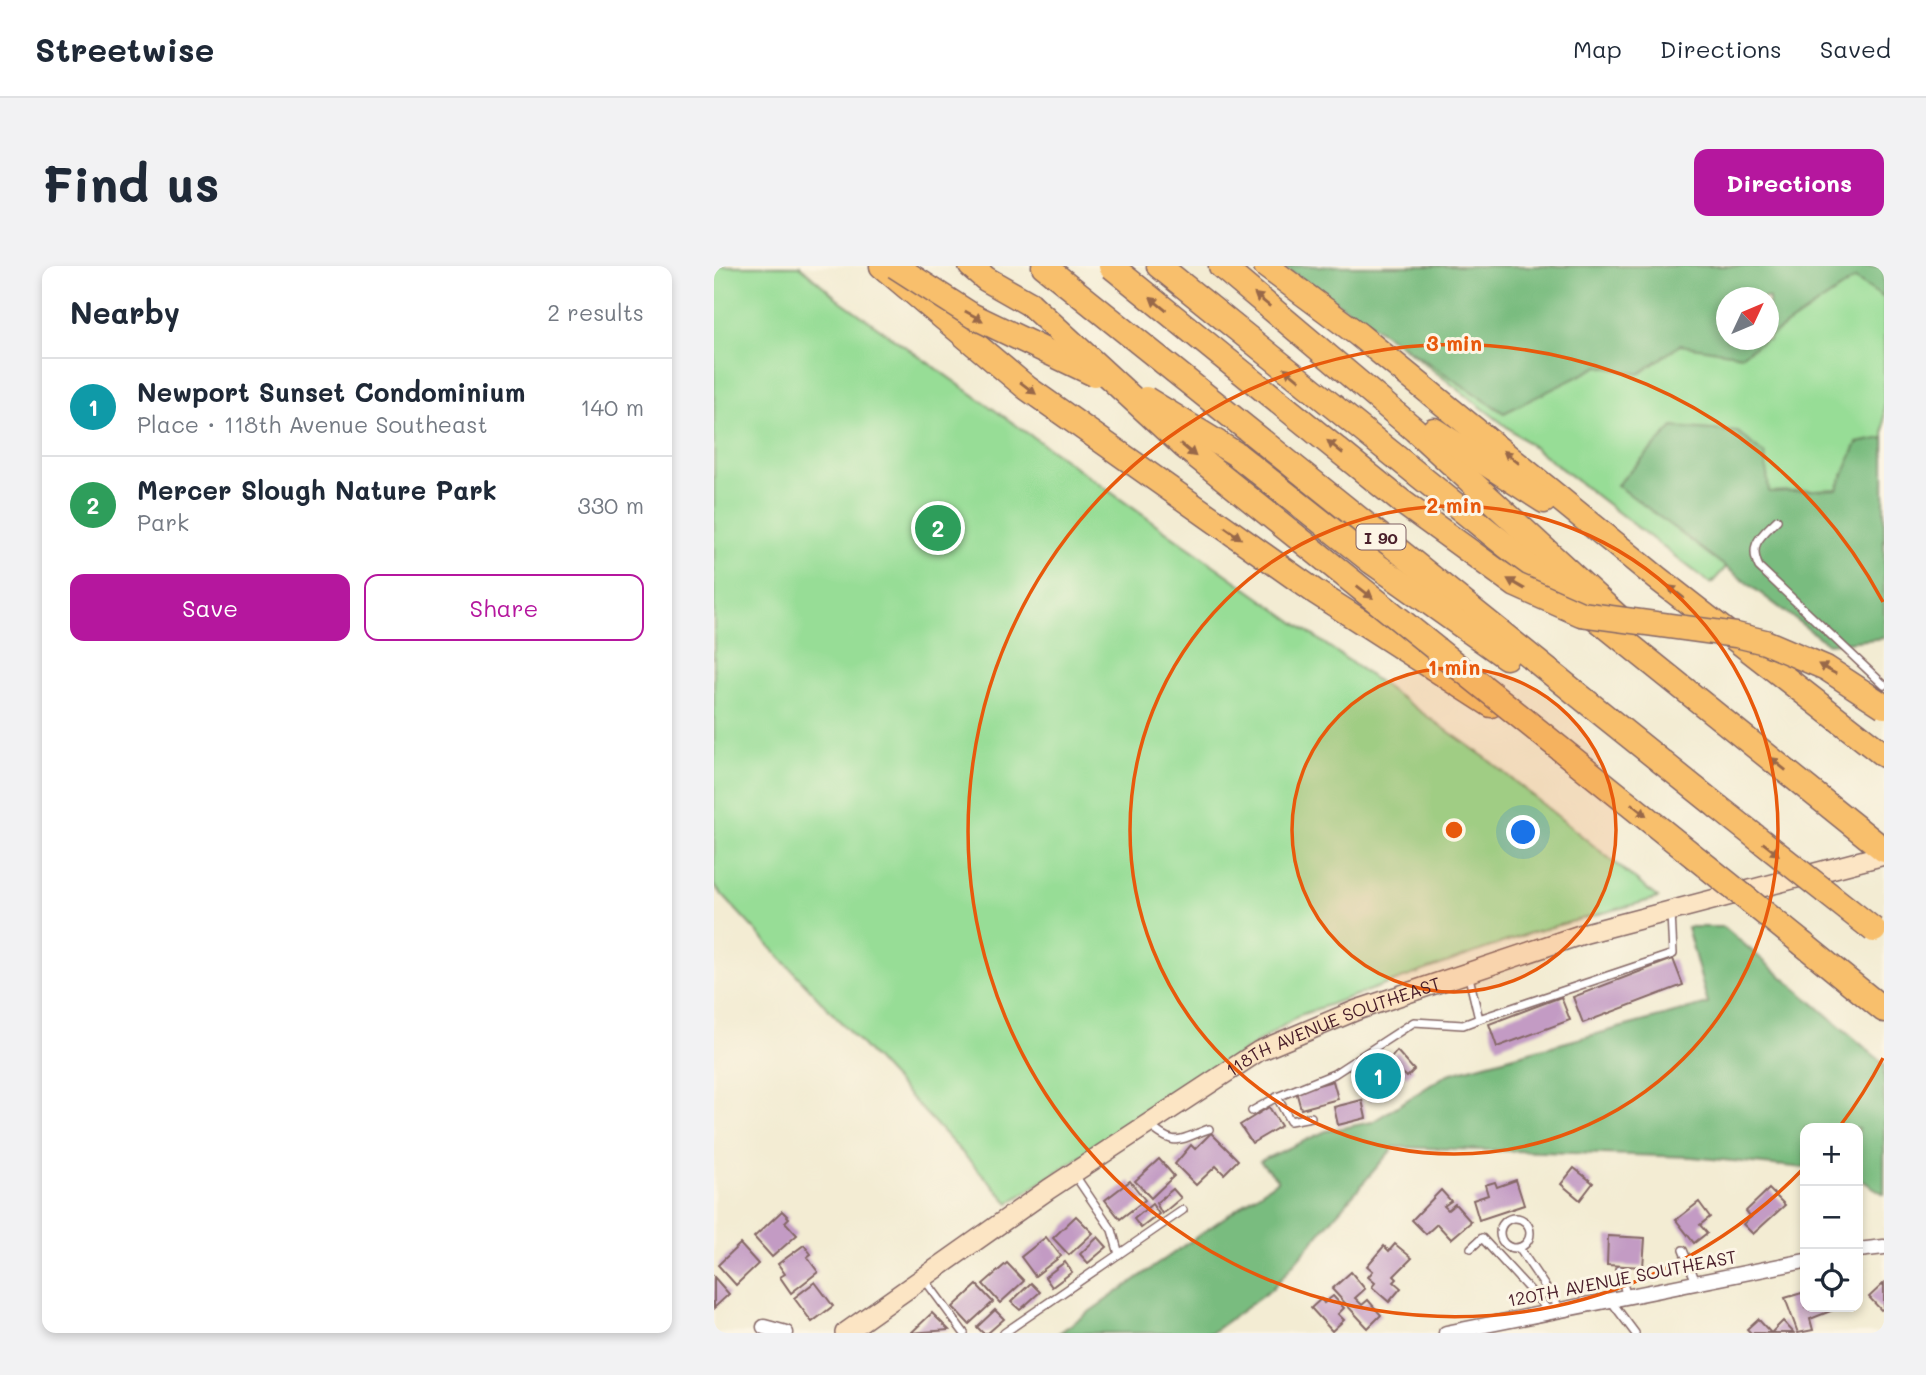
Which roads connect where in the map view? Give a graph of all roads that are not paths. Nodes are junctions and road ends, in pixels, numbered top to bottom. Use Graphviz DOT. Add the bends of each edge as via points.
graph roads {
  1 [pos="882,266"];
  2 [pos="895,266"];
  3 [pos="971,266"];
  4 [pos="990,266"];
  5 [pos="1044,266"];
  6 [pos="1111,266"];
  7 [pos="1159,266"];
  8 [pos="1221,266"];
  9 [pos="1266,266"];
  10 [pos="1030,303"];
  11 [pos="1352,374"];
  12 [pos="1777,520"];
  13 [pos="1620,548"];
  14 [pos="1671,676"];
  15 [pos="1884,685"];
  16 [pos="1884,706"];
  17 [pos="1884,755"];
  18 [pos="1597,777"];
  19 [pos="1717,807"];
  20 [pos="1884,853"];
  21 [pos="1671,911"];
  22 [pos="1879,934"];
  23 [pos="1468,972"];
  24 [pos="1845,978"];
  25 [pos="1884,1010"];
  26 [pos="1884,1017"];
  27 [pos="1479,1019"];
  28 [pos="1277,1097"];
  29 [pos="1252,1111"];
  30 [pos="1311,1117"];
  31 [pos="1147,1124"];
  32 [pos="1209,1129"];
  33 [pos="1073,1173"];
  34 [pos="1183,1210"];
  35 [pos="1884,1247"];
  36 [pos="1471,1248"];
  37 [pos="1520,1248"];
  38 [pos="1863,1249"];
  39 [pos="1683,1250"];
  40 [pos="1119,1254"];
  41 [pos="1800,1262"];
  42 [pos="1619,1270"];
  43 [pos="922,1277"];
  44 [pos="1696,1283"];
  45 [pos="1627,1297"];
  46 [pos="1611,1301"];
  47 [pos="1556,1311"];
  48 [pos="764,1327"];
  49 [pos="1507,1327"];
  50 [pos="786,1333"];
  51 [pos="845,1333"];
  52 [pos="964,1333"];
  53 [pos="1004,1333"];
  54 [pos="1446,1333"];
  55 [pos="1635,1333"];
  1 -- 18 [label="highway, one-way, bridge" via="1027,388 1317,593"];
  2 -- 19 [label="highway, one-way, bridge" via="973,316 1132,391 1194,426 1372,562"];
  3 -- 10 [label="highway"];
  4 -- 10 [label="highway"];
  5 -- 19 [label="highway, I 90"];
  16 -- 6 [label="highway, one-way, bridge" via="1826,668 1765,642 1581,614 1516,585 1402,502"];
  14 -- 7 [label="highway, one-way, bridge"];
  11 -- 8 [label="highway, one-way"];
  13 -- 9 [label="highway, one-way" via="1359,335"];
  10 -- 18 [label="highway, one-way, bridge" via="1185,447"];
  11 -- 13 [label="highway"];
  11 -- 14 [label="highway, bridge" via="1632,631"];
  12 -- 15 [label="lane" via="1755,542 1752,554 1759,567"];
  17 -- 13 [label="highway, one-way, bridge"];
  20 -- 14 [label="highway, one-way"];
  18 -- 24 [label="highway, one-way, bridge"];
  19 -- 22 [label="highway, I 90, one-way, bridge"];
  20 -- 21 [label="street, 118TH AVENUE SOUTHEAST"];
  21 -- 23 [label="street, 118TH AVENUE SOUTHEAST"];
  21 -- 27 [label="lane" via="1673,954"];
  23 -- 27 [label="lane"];
  23 -- 31 [label="street, 118TH AVENUE SOUTHEAST" via="1292,1035 1259,1051"];
  24 -- 25 [label="highway"];
  24 -- 26 [label="highway"];
  27 -- 28 [label="lane" via="1464,1025 1414,1022 1334,1074"];
  28 -- 29 [label="lane"];
  28 -- 30 [label="lane" via="1290,1121"];
  31 -- 32 [label="lane" via="1170,1141 1183,1141"];
  31 -- 33 [label="street, 118TH AVENUE SOUTHEAST"];
  33 -- 40 [label="lane" via="1112,1230"];
  33 -- 43 [label="street, 118TH AVENUE SOUTHEAST"];
  34 -- 40 [label="lane"];
  35 -- 38 [label="street"];
  36 -- 47 [label="lane" via="1482,1238"];
  37 -- 37 [label="lane" via="1528,1241 1529,1226 1522,1219 1508,1219 1501,1226 1501,1240"];
  37 -- 47 [label="lane"];
  39 -- 44 [label="lane"];
  40 -- 53 [label="lane"];
  41 -- 44 [label="street, 120TH AVENUE SOUTHEAST"];
  42 -- 45 [label="lane"];
  43 -- 51 [label="street, 118TH AVENUE SOUTHEAST"];
  43 -- 52 [label="lane"];
  44 -- 45 [label="street, 120TH AVENUE SOUTHEAST"];
  45 -- 46 [label="street, 120TH AVENUE SOUTHEAST"];
  46 -- 47 [label="street, 120TH AVENUE SOUTHEAST"];
  46 -- 55 [label="lane"];
  47 -- 49 [label="street, 120TH AVENUE SOUTHEAST"];
  48 -- 50 [label="street"];
  49 -- 54 [label="street, 120TH AVENUE SOUTHEAST"];
}
